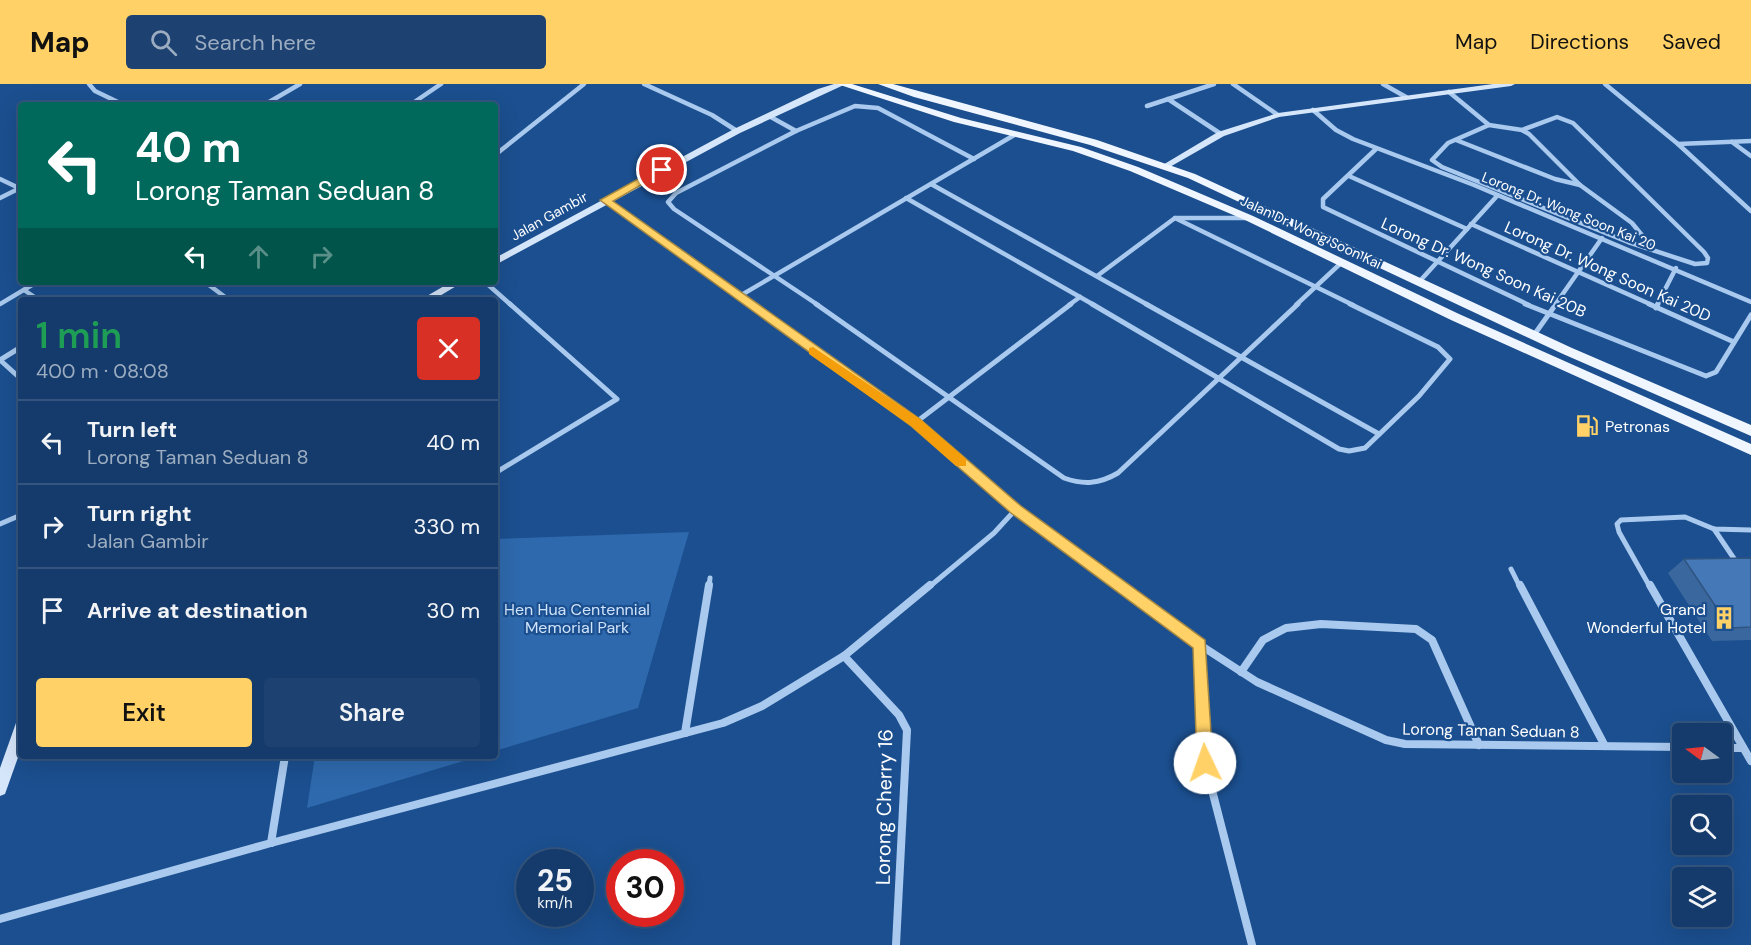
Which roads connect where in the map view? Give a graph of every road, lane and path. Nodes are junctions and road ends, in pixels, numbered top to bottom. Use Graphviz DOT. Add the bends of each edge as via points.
graph roads {
  1 [pos="91,84"];
  2 [pos="300,84"];
  3 [pos="441,84"];
  4 [pos="584,84"];
  5 [pos="644,84"];
  6 [pos="842,84"];
  7 [pos="883,84"];
  8 [pos="1214,84"];
  9 [pos="1233,84"];
  10 [pos="1383,84"];
  11 [pos="1511,84"];
  12 [pos="1605,84"];
  13 [pos="1449,92"];
  14 [pos="1406,97"];
  15 [pos="1168,99"];
  16 [pos="118,102"];
  17 [pos="269,102"];
  18 [pos="414,102"];
  19 [pos="1147,106"];
  20 [pos="1313,110"];
  21 [pos="1278,115"];
  22 [pos="769,116"];
  23 [pos="1489,125"];
  24 [pos="796,130"];
  25 [pos="1522,130"];
  26 [pos="737,131"];
  27 [pos="1016,134"];
  28 [pos="1221,134"];
  29 [pos="1456,140"];
  30 [pos="1751,141"];
  31 [pos="1732,142"];
  32 [pos="1678,144"];
  33 [pos="1376,149"];
  34 [pos="498,153"];
  35 [pos="1751,156"];
  36 [pos="974,159"];
  37 [pos="1165,166"];
  38 [pos="1350,176"];
  39 [pos="0,178"];
  40 [pos="931,184"];
  41 [pos="1580,185"];
  42 [pos="18,187"];
  43 [pos="18,189"];
  44 [pos="1497,196"];
  45 [pos="0,198"];
  46 [pos="906,198"];
  47 [pos="606,200"];
  48 [pos="1751,211"];
  49 [pos="1175,218"];
  50 [pos="1249,218"];
  51 [pos="1469,227"];
  52 [pos="1602,238"];
  53 [pos="1654,250"];
  54 [pos="498,260"];
  55 [pos="1438,261"];
  56 [pos="1341,263"];
  57 [pos="1676,268"];
  58 [pos="1580,272"];
  59 [pos="775,275"];
  60 [pos="1097,276"];
  61 [pos="1419,282"];
  62 [pos="33,285"];
  63 [pos="209,285"];
  64 [pos="452,285"];
  65 [pos="488,285"];
  66 [pos="1315,288"];
  67 [pos="24,290"];
  68 [pos="34,297"];
  69 [pos="225,297"];
  70 [pos="430,297"];
  71 [pos="738,297"];
  72 [pos="1080,297"];
  73 [pos="1751,302"];
  74 [pos="0,304"];
  75 [pos="1656,308"];
  76 [pos="1548,313"];
  77 [pos="1751,315"];
  78 [pos="1534,335"];
  79 [pos="1734,342"];
  80 [pos="18,350"];
  81 [pos="1241,357"];
  82 [pos="0,360"];
  83 [pos="18,376"];
  84 [pos="1222,378"];
  85 [pos="949,397"];
  86 [pos="915,423"];
  87 [pos="1751,431"];
  88 [pos="1379,434"];
  89 [pos="1751,450"];
  90 [pos="498,471"];
  91 [pos="1016,509"];
  92 [pos="18,516"];
  93 [pos="0,524"];
  94 [pos="1714,529"];
  95 [pos="1751,530"];
  96 [pos="1511,569"];
  97 [pos="1745,574"];
  98 [pos="710,578"];
  99 [pos="1200,645"];
  100 [pos="844,656"];
  101 [pos="1241,672"];
  102 [pos="685,733"];
  103 [pos="18,737"];
  104 [pos="1479,745"];
  105 [pos="1605,746"];
  106 [pos="1672,747"];
  107 [pos="1732,748"];
  108 [pos="1743,748"];
  109 [pos="285,759"];
  110 [pos="1751,762"];
  111 [pos="0,789"];
  112 [pos="271,843"];
  113 [pos="0,920"];
  114 [pos="896,945"];
  115 [pos="1252,945"];
  1 -- 16 [label="street" via="95,91"];
  2 -- 17 [label="street"];
  3 -- 18 [label="street"];
  4 -- 34 [label="street"];
  5 -- 26 [label="street" via="712,115"];
  6 -- 22 [label="street, Jalan Gambir"];
  6 -- 27 [label="main road, Jalan Dr. Wong Soon Kai"];
  7 -- 37 [label="main road, Jalan Dr. Wong Soon Kai"];
  8 -- 15 [label="street"];
  9 -- 21 [label="street"];
  10 -- 14 [label="street"];
  11 -- 13 [label="street"];
  12 -- 32 [label="street"];
  13 -- 14 [label="street"];
  13 -- 23 [label="street"];
  14 -- 20 [label="street"];
  15 -- 19 [label="street"];
  15 -- 28 [label="street"];
  20 -- 21 [label="street"];
  20 -- 33 [label="street, Lorong Dr. Wong Soon Kai 20" via="1336,130"];
  21 -- 28 [label="street"];
  22 -- 24 [label="street"];
  22 -- 26 [label="street, Jalan Gambir"];
  23 -- 25 [label="street"];
  23 -- 29 [label="street"];
  24 -- 36 [label="street" via="848,107 871,106"];
  24 -- 59 [label="street" via="676,193 668,202"];
  25 -- 41 [label="street"];
  25 -- 53 [label="street" via="1557,117 1573,123 1708,258 1707,263 1695,264"];
  26 -- 47 [label="street, Jalan Gambir"];
  27 -- 36 [label="street"];
  27 -- 50 [label="main road, Jalan Dr. Wong Soon Kai" via="1134,169"];
  28 -- 37 [label="street"];
  29 -- 41 [label="street"];
  29 -- 53 [label="street" via="1434,154 1432,160"];
  30 -- 31 [label="street"];
  31 -- 32 [label="street"];
  31 -- 35 [label="street"];
  32 -- 48 [label="street"];
  33 -- 38 [label="street"];
  33 -- 44 [label="street, Lorong Dr. Wong Soon Kai 20"];
  36 -- 40 [label="street"];
  37 -- 61 [label="main road, Jalan Dr. Wong Soon Kai"];
  38 -- 51 [label="street, Lorong Dr. Wong Soon Kai 20D"];
  38 -- 55 [label="street, Lorong Dr. Wong Soon Kai 20B" via="1323,199 1321,204 1329,212"];
  39 -- 42 [label="street"];
  40 -- 46 [label="street"];
  40 -- 60 [label="street"];
  41 -- 53 [label="street" via="1632,223"];
  43 -- 45 [label="street"];
  44 -- 51 [label="street"];
  44 -- 52 [label="street, Lorong Dr. Wong Soon Kai 20"];
  46 -- 59 [label="street"];
  46 -- 72 [label="street"];
  47 -- 54 [label="street, Jalan Gambir"];
  47 -- 71 [label="street, Lorong Taman Seduan 8"];
  49 -- 50 [label="street"];
  49 -- 60 [label="street"];
  49 -- 66 [label="street"];
  50 -- 56 [label="main road, Jalan Dr. Wong Soon Kai"];
  51 -- 55 [label="street"];
  51 -- 58 [label="street, Lorong Dr. Wong Soon Kai 20D"];
  52 -- 57 [label="street, Lorong Dr. Wong Soon Kai 20"];
  52 -- 58 [label="street"];
  55 -- 61 [label="street"];
  55 -- 76 [label="street, Lorong Dr. Wong Soon Kai 20B"];
  56 -- 66 [label="street"];
  56 -- 89 [label="main road, Jalan Dr. Wong Soon Kai"];
  57 -- 73 [label="street, Lorong Dr. Wong Soon Kai 20"];
  57 -- 75 [label="street"];
  58 -- 75 [label="street, Lorong Dr. Wong Soon Kai 20D"];
  58 -- 76 [label="street"];
  59 -- 71 [label="street"];
  59 -- 85 [label="street"];
  60 -- 81 [label="street"];
  61 -- 78 [label="main road, Jalan Dr. Wong Soon Kai"];
  62 -- 67 [label="street"];
  63 -- 69 [label="street"];
  64 -- 70 [label="street"];
  65 -- 90 [label="street" via="616,399"];
  66 -- 81 [label="street"];
  66 -- 88 [label="street" via="1449,355 1419,396"];
  67 -- 68 [label="street"];
  67 -- 74 [label="street"];
  71 -- 86 [label="street, Lorong Taman Seduan 8"];
  72 -- 84 [label="street"];
  72 -- 85 [label="street"];
  75 -- 79 [label="street, Lorong Dr. Wong Soon Kai 20D"];
  76 -- 78 [label="street"];
  76 -- 79 [label="street, Lorong Dr. Wong Soon Kai 20B" via="1706,376 1716,372"];
  77 -- 79 [label="street"];
  78 -- 87 [label="main road, Jalan Dr. Wong Soon Kai"];
  80 -- 82 [label="street"];
  81 -- 84 [label="street"];
  81 -- 88 [label="street"];
  82 -- 83 [label="street"];
  84 -- 85 [label="street" via="1118,473 1100,484 1081,485 1064,478"];
  84 -- 88 [label="street" via="1339,449 1349,452 1365,448"];
  85 -- 86 [label="street"];
  86 -- 91 [label="street, Lorong Taman Seduan 8"];
  91 -- 99 [label="street, Lorong Taman Seduan 8"];
  91 -- 100 [label="street" via="994,533"];
  92 -- 93 [label="street"];
  94 -- 95 [label="street"];
  94 -- 97 [label="street"];
  94 -- 108 [label="street" via="1685,517 1621,520 1617,524"];
  96 -- 105 [label="street"];
  98 -- 102 [label="street"];
  99 -- 101 [label="street, Lorong Taman Seduan 8"];
  99 -- 115 [label="street" via="1205,763"];
  100 -- 102 [label="street" via="762,705 723,723"];
  100 -- 114 [label="street, Lorong Cherry 16" via="899,714 907,730"];
  101 -- 104 [label="street, Lorong Taman Seduan 8" via="1386,740"];
  101 -- 104 [label="street" via="1255,648 1273,633 1297,625 1416,629 1432,640"];
  102 -- 112 [label="street"];
  103 -- 111 [label="street"];
  104 -- 105 [label="street, Lorong Taman Seduan 8"];
  105 -- 106 [label="street, Lorong Taman Seduan 8"];
  107 -- 108 [label="street"];
  108 -- 110 [label="street"];
  109 -- 112 [label="street"];
  112 -- 113 [label="street"];
}
